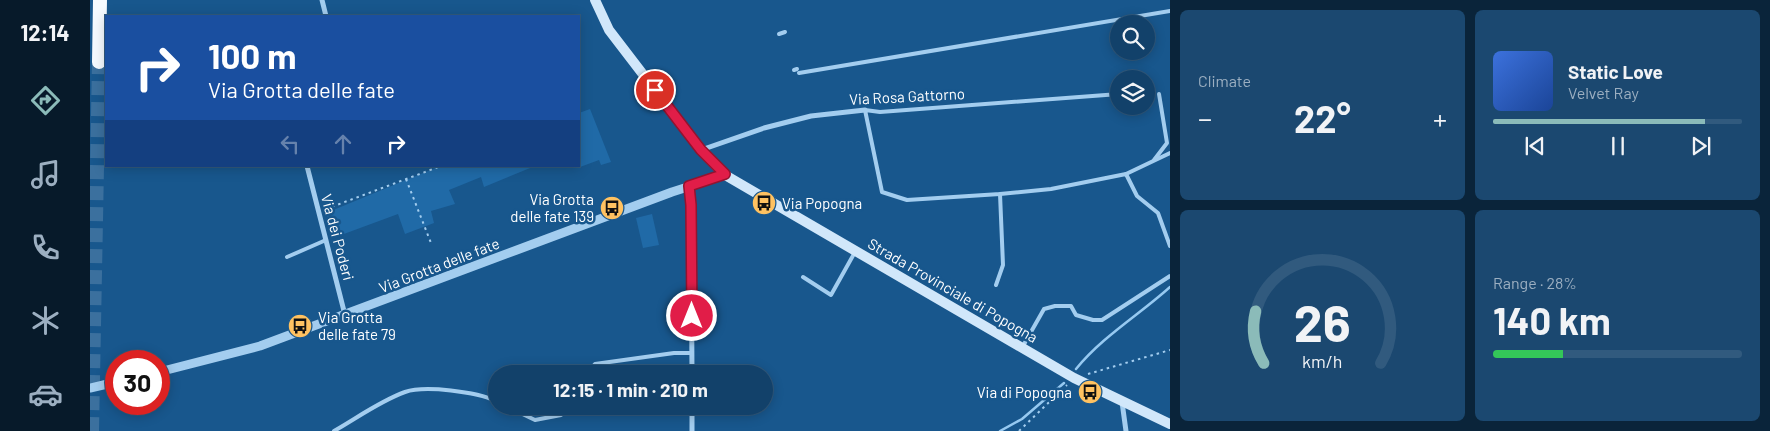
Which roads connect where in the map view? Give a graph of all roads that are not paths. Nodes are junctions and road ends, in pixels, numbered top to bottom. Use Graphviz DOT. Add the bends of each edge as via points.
graph roads {
  1 [pos="100,0"];
  2 [pos="322,0"];
  3 [pos="595,0"];
  4 [pos="1170,10"];
  5 [pos="326,15"];
  6 [pos="785,32"];
  7 [pos="779,34"];
  8 [pos="100,62"];
  9 [pos="797,71"];
  10 [pos="1159,94"];
  11 [pos="1110,95"];
  12 [pos="865,110"];
  13 [pos="701,150"];
  14 [pos="1170,153"];
  15 [pos="1154,160"];
  16 [pos="307,167"];
  17 [pos="725,174"];
  18 [pos="1126,174"];
  19 [pos="689,186"];
  20 [pos="1000,194"];
  21 [pos="326,240"];
  22 [pos="1170,246"];
  23 [pos="856,251"];
  24 [pos="288,257"];
  25 [pos="1170,276"];
  26 [pos="803,277"];
  27 [pos="996,285"];
  28 [pos="346,315"];
  29 [pos="1022,348"];
  30 [pos="692,354"];
  31 [pos="594,365"];
  32 [pos="692,365"];
  33 [pos="170,370"];
  34 [pos="105,385"];
  35 [pos="90,388"];
  36 [pos="488,397"];
  37 [pos="1122,402"];
  38 [pos="525,415"];
  39 [pos="561,415"];
  40 [pos="692,415"];
  41 [pos="1170,424"];
  42 [pos="692,428"];
  43 [pos="334,431"];
  44 [pos="1126,431"];
  1 -- 8 [label="highway"];
  2 -- 5 [label="street"];
  3 -- 13 [label="main road" via="609,30"];
  4 -- 9 [label="lane"];
  6 -- 7 [label="lane"];
  10 -- 15 [label="lane" via="1167,143"];
  11 -- 12 [label="lane, Via Rosa Gattorno" via="880,112"];
  12 -- 13 [label="street, Via Rosa Gattorno" via="810,116"];
  12 -- 20 [label="lane" via="882,192 907,200"];
  13 -- 17 [label="main road"];
  14 -- 15 [label="lane"];
  15 -- 18 [label="lane"];
  16 -- 21 [label="street, Via dei Poderi"];
  17 -- 19 [label="street, Via Grotta delle fate"];
  17 -- 23 [label="main road, Strada Provinciale di Popogna"];
  18 -- 20 [label="lane" via="1051,189"];
  18 -- 22 [label="lane" via="1137,196 1158,212"];
  19 -- 28 [label="street, Via Grotta delle fate" via="562,230"];
  19 -- 30 [label="street"];
  20 -- 27 [label="lane" via="1003,265"];
  21 -- 24 [label="lane"];
  21 -- 28 [label="street, Via dei Poderi"];
  23 -- 26 [label="lane" via="831,295"];
  23 -- 29 [label="main road, Strada Provinciale di Popogna"];
  25 -- 29 [label="lane" via="1102,320 1076,315 1071,306 1066,305 1044,309"];
  28 -- 33 [label="street, Via Grotta delle fate" via="203,365"];
  29 -- 37 [label="main road, Strada Provinciale di Popogna"];
  30 -- 31 [label="lane" via="674,353"];
  30 -- 32 [label="street"];
  34 -- 35 [label="street"];
  36 -- 43 [label="lane" via="469,392 407,391"];
  37 -- 41 [label="main road, Strada Provinciale di Popogna"];
  37 -- 44 [label="street"];
  38 -- 39 [label="lane" via="535,420"];
  40 -- 42 [label="street"];
}
